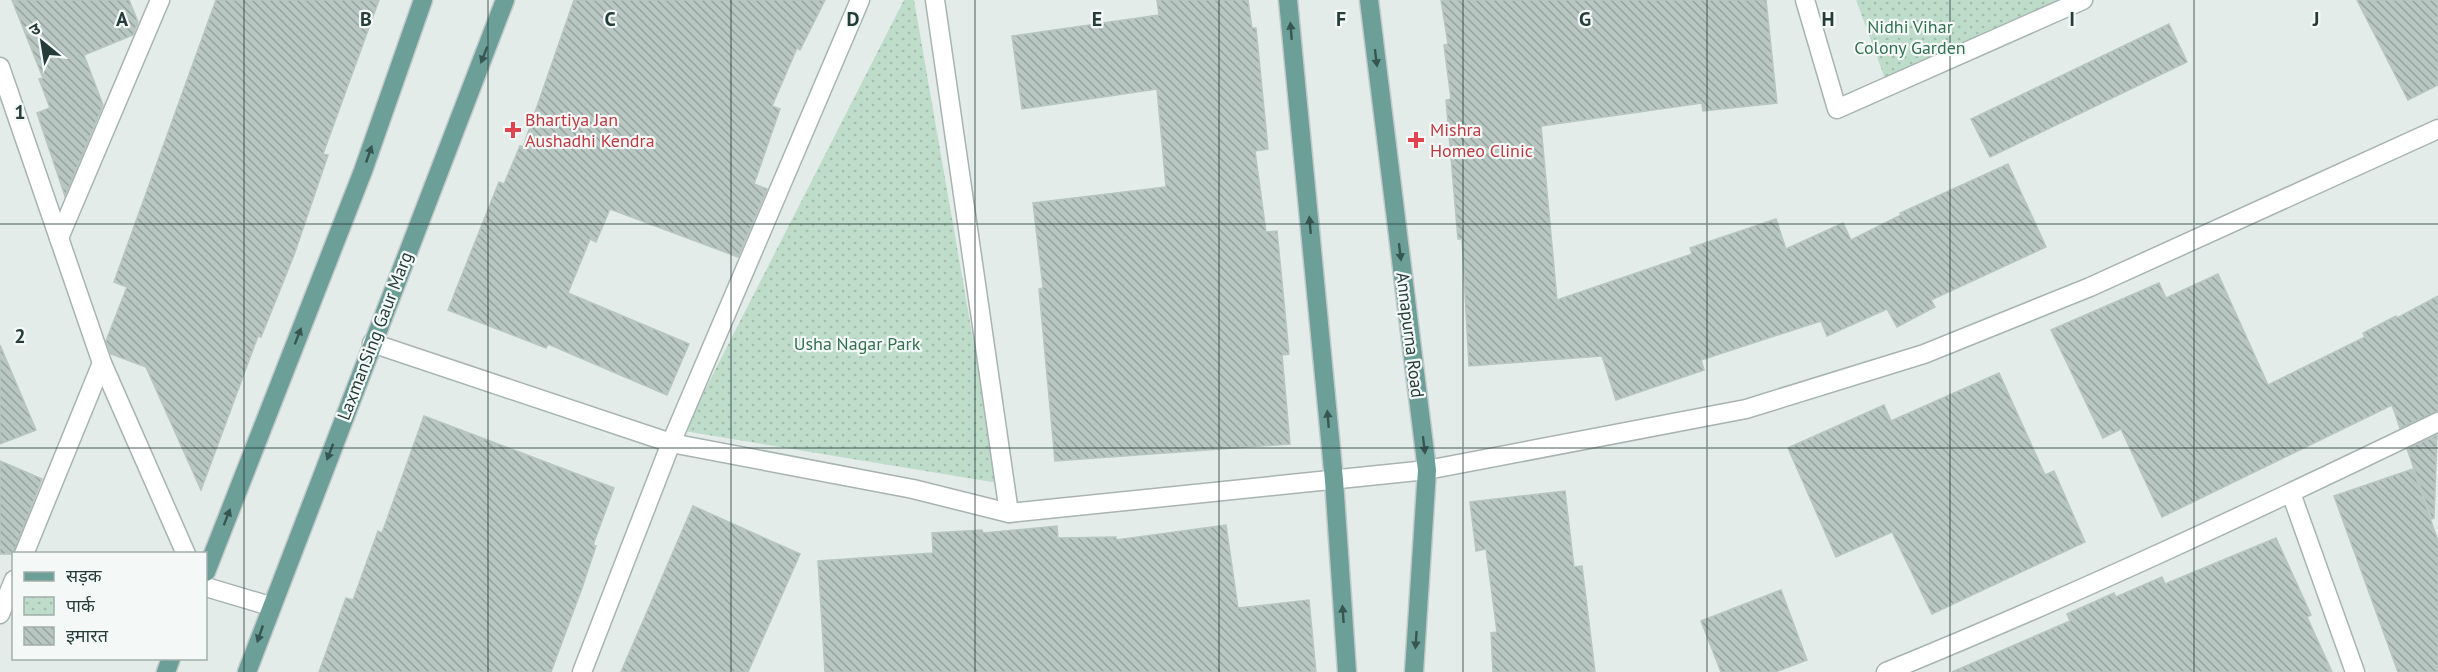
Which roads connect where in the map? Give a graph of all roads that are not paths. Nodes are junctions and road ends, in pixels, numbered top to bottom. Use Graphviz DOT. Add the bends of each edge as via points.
graph roads {
  1 [pos="160,0"];
  2 [pos="423,0"];
  3 [pos="505,0"];
  4 [pos="861,0"];
  5 [pos="935,0"];
  6 [pos="1288,0"];
  7 [pos="1369,0"];
  8 [pos="1805,0"];
  9 [pos="2083,0"];
  10 [pos="0,68"];
  11 [pos="2438,129"];
  12 [pos="59,238"];
  13 [pos="372,344"];
  14 [pos="102,363"];
  15 [pos="2438,423"];
  16 [pos="671,443"];
  17 [pos="1427,470"];
  18 [pos="1334,480"];
  19 [pos="2291,493"];
  20 [pos="1009,513"];
  21 [pos="25,552"];
  22 [pos="185,552"];
  23 [pos="207,569"];
  24 [pos="12,585"];
  25 [pos="207,587"];
  26 [pos="270,606"];
  27 [pos="0,614"];
  28 [pos="247,672"];
  29 [pos="582,672"];
  30 [pos="1347,672"];
  31 [pos="1414,672"];
  32 [pos="1886,672"];
  33 [pos="2355,672"];
  1 -- 12 [label="street"];
  23 -- 2 [label="main road, one-way" via="363,171"];
  3 -- 13 [label="main road, LaxmanSing Gaur Marg, one-way"];
  4 -- 16 [label="street"];
  5 -- 20 [label="street"];
  18 -- 6 [label="main road, one-way"];
  7 -- 17 [label="main road, Annapurna Road, one-way"];
  8 -- 9 [label="street" via="1837,108"];
  10 -- 12 [label="street"];
  11 -- 17 [label="street" via="2090,286 1924,354 1746,409"];
  12 -- 14 [label="street"];
  13 -- 16 [label="street"];
  13 -- 26 [label="main road, LaxmanSing Gaur Marg, one-way"];
  14 -- 21 [label="street"];
  14 -- 22 [label="street"];
  15 -- 19 [label="street"];
  16 -- 20 [label="street" via="913,489"];
  16 -- 29 [label="street"];
  17 -- 18 [label="street"];
  17 -- 31 [label="main road, Annapurna Road, one-way"];
  18 -- 20 [label="street"];
  30 -- 18 [label="main road, one-way"];
  19 -- 32 [label="street" via="1984,632"];
  19 -- 33 [label="street"];
  24 -- 27 [label="street"];
  25 -- 26 [label="street"];
  26 -- 28 [label="main road, LaxmanSing Gaur Marg, one-way"];
}
